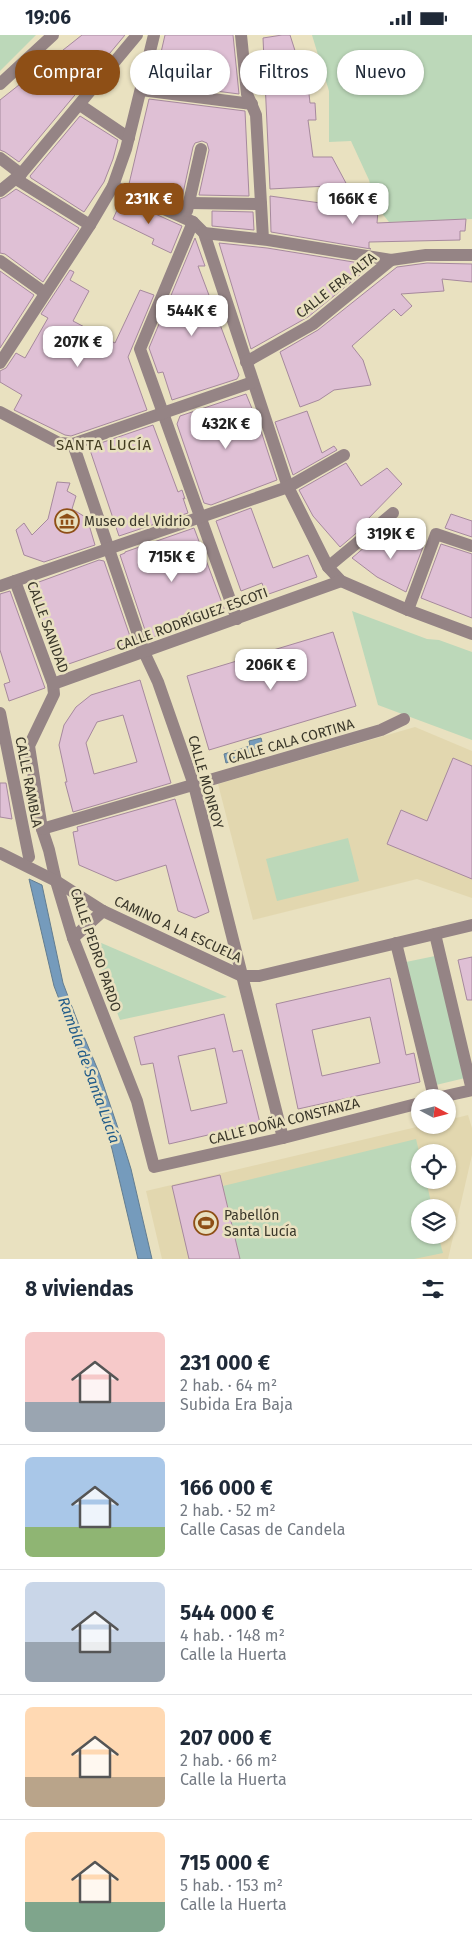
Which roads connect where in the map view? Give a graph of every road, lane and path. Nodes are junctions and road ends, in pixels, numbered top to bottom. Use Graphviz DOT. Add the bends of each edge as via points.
graph roads {
  1 [pos="53,35"];
  2 [pos="137,35"];
  3 [pos="154,35"];
  4 [pos="241,35"];
  5 [pos="150,50"];
  6 [pos="0,84"];
  7 [pos="139,95"];
  8 [pos="177,95"];
  9 [pos="80,105"];
  10 [pos="252,105"];
  11 [pos="129,138"];
  12 [pos="201,149"];
  13 [pos="0,158"];
  14 [pos="18,177"];
  15 [pos="113,186"];
  16 [pos="0,191"];
  17 [pos="189,203"];
  18 [pos="261,204"];
  19 [pos="189,220"];
  20 [pos="90,225"];
  21 [pos="204,233"];
  22 [pos="263,239"];
  23 [pos="472,255"];
  24 [pos="391,260"];
  25 [pos="0,261"];
  26 [pos="45,293"];
  27 [pos="246,362"];
  28 [pos="0,363"];
  29 [pos="253,382"];
  30 [pos="0,412"];
  31 [pos="162,413"];
  32 [pos="73,445"];
  33 [pos="344,455"];
  34 [pos="288,487"];
  35 [pos="393,513"];
  36 [pos="200,518"];
  37 [pos="472,546"];
  38 [pos="108,548"];
  39 [pos="328,567"];
  40 [pos="15,581"];
  41 [pos="341,581"];
  42 [pos="0,586"];
  43 [pos="408,610"];
  44 [pos="237,619"];
  45 [pos="472,634"];
  46 [pos="144,652"];
  47 [pos="54,684"];
  48 [pos="0,718"];
  49 [pos="404,719"];
  50 [pos="194,785"];
  51 [pos="42,829"];
  52 [pos="0,853"];
  53 [pos="29,857"];
  54 [pos="56,881"];
  55 [pos="103,911"];
  56 [pos="472,925"];
  57 [pos="435,934"];
  58 [pos="73,938"];
  59 [pos="396,943"];
  60 [pos="242,976"];
  61 [pos="432,1089"];
  62 [pos="472,1090"];
  63 [pos="456,1094"];
  64 [pos="411,1105"];
  65 [pos="283,1137"];
  66 [pos="154,1167"];
  1 -- 6 [label="street"];
  2 -- 9 [label="street"];
  3 -- 5 [label="street"];
  4 -- 10 [label="street" via="247,94"];
  7 -- 11 [label="street"];
  8 -- 10 [label="street"];
  9 -- 11 [label="street"];
  9 -- 14 [label="street"];
  10 -- 18 [label="street" via="256,115"];
  11 -- 15 [label="street"];
  12 -- 17 [label="street"];
  13 -- 14 [label="street"];
  14 -- 16 [label="street"];
  14 -- 20 [label="street"];
  15 -- 19 [label="street"];
  15 -- 20 [label="street"];
  17 -- 18 [label="street"];
  17 -- 19 [label="street"];
  18 -- 22 [label="street"];
  19 -- 21 [label="street"];
  19 -- 31 [label="street" via="140,349"];
  20 -- 26 [label="street"];
  21 -- 22 [label="street"];
  21 -- 27 [label="street"];
  22 -- 24 [label="street"];
  23 -- 24 [label="street" via="426,255"];
  24 -- 27 [label="street, CALLE ERA ALTA" via="313,324"];
  25 -- 26 [label="street"];
  26 -- 28 [label="street"];
  27 -- 29 [label="street"];
  29 -- 31 [label="street"];
  29 -- 34 [label="street"];
  30 -- 32 [label="street" via="59,443"];
  31 -- 32 [label="street"];
  31 -- 36 [label="street"];
  32 -- 38 [label="street, CALLE MONROY"];
  33 -- 34 [label="street"];
  34 -- 36 [label="street"];
  34 -- 39 [label="street"];
  35 -- 39 [label="street"];
  36 -- 38 [label="street"];
  36 -- 44 [label="street"];
  37 -- 43 [label="street" via="436,534"];
  38 -- 40 [label="street"];
  38 -- 46 [label="street, CALLE MONROY"];
  39 -- 41 [label="street"];
  40 -- 42 [label="street"];
  40 -- 47 [label="street, CALLE SANIDAD"];
  41 -- 43 [label="street"];
  41 -- 44 [label="street, CALLE RODRÍGUEZ ESCOTI"];
  43 -- 45 [label="street"];
  44 -- 46 [label="street, CALLE RODRÍGUEZ ESCOTI"];
  46 -- 47 [label="street, CALLE RODRÍGUEZ ESCOTI"];
  46 -- 50 [label="street, CALLE MONROY"];
  47 -- 51 [label="street, CALLE PEDRO PARDO" via="54,694 30,746"];
  48 -- 53 [label="street, CALLE RAMBLA"];
  49 -- 50 [label="street, CALLE CALA CORTINA" via="381,730"];
  50 -- 51 [label="street, CALLE CALA CORTINA"];
  50 -- 60 [label="street, CALLE MONROY"];
  51 -- 54 [label="street, CALLE PEDRO PARDO"];
  52 -- 54 [label="street, CAMINO A LA ESCUELA"];
  54 -- 55 [label="street, CAMINO A LA ESCUELA"];
  54 -- 58 [label="street, CALLE PEDRO PARDO"];
  55 -- 58 [label="street"];
  55 -- 60 [label="street, CAMINO A LA ESCUELA"];
  56 -- 57 [label="street, CAMINO A LA ESCUELA"];
  57 -- 59 [label="street, CAMINO A LA ESCUELA"];
  57 -- 62 [label="street"];
  58 -- 66 [label="street, CALLE PEDRO PARDO" via="137,1101"];
  59 -- 60 [label="street, CAMINO A LA ESCUELA" via="259,976"];
  59 -- 61 [label="street"];
  60 -- 65 [label="street, CALLE MONROY"];
  62 -- 63 [label="street"];
  64 -- 65 [label="street, CALLE DOÑA CONSTANZA"];
  65 -- 66 [label="street, CALLE DOÑA CONSTANZA"];
}
